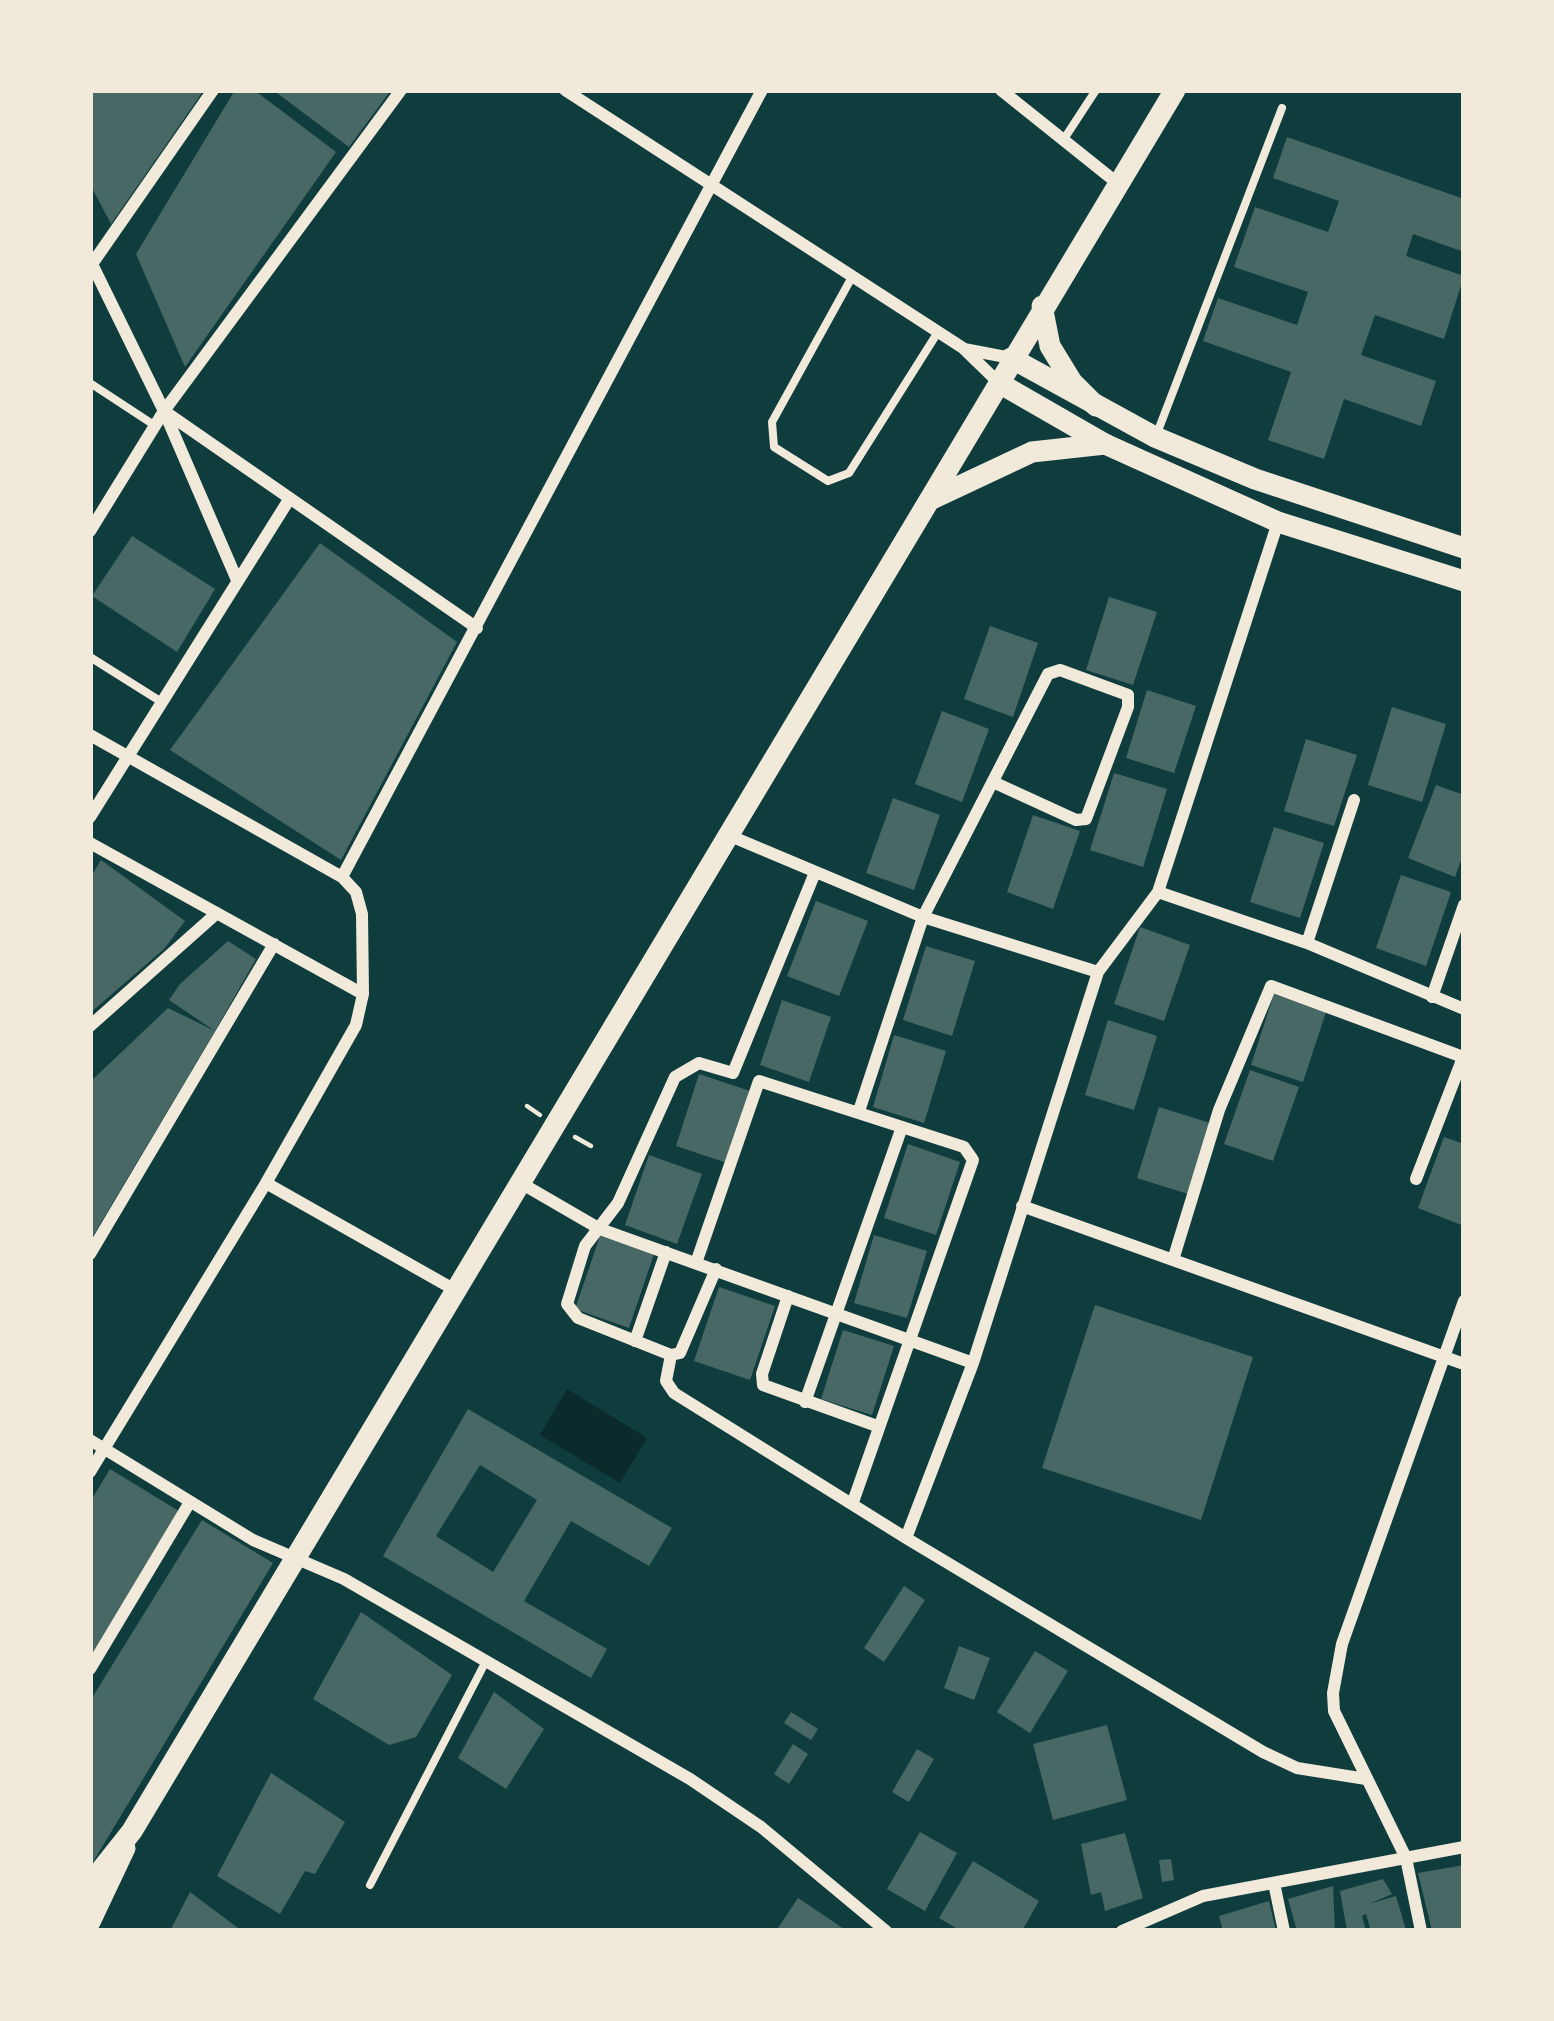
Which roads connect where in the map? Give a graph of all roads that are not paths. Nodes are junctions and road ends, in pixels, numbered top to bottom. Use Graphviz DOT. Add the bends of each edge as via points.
graph roads {
  1 [pos="214,90"];
  2 [pos="400,90"];
  3 [pos="566,90"];
  4 [pos="595,90"];
  5 [pos="762,90"];
  6 [pos="1001,90"];
  7 [pos="1096,90"];
  8 [pos="1174,90"];
  9 [pos="585,103"];
  10 [pos="1282,108"];
  11 [pos="1064,140"];
  12 [pos="1116,182"];
  13 [pos="708,185"];
  14 [pos="91,262"];
  15 [pos="852,278"];
  16 [pos="1042,306"];
  17 [pos="938,332"];
  18 [pos="963,349"];
  19 [pos="1011,358"];
  20 [pos="90,383"];
  21 [pos="998,383"];
  22 [pos="1096,406"];
  23 [pos="164,411"];
  24 [pos="155,426"];
  25 [pos="1155,437"];
  26 [pos="1105,444"];
  27 [pos="290,498"];
  28 [pos="932,499"];
  29 [pos="1278,521"];
  30 [pos="90,531"];
  31 [pos="1464,548"];
  32 [pos="237,580"];
  33 [pos="1464,581"];
  34 [pos="477,628"];
  35 [pos="90,657"];
  36 [pos="160,701"];
  37 [pos="90,734"];
  38 [pos="124,756"];
  39 [pos="993,782"];
  40 [pos="1354,800"];
  41 [pos="90,817"];
  42 [pos="727,834"];
  43 [pos="90,843"];
  44 [pos="814,875"];
  45 [pos="342,877"];
  46 [pos="1157,892"];
  47 [pos="1464,905"];
  48 [pos="217,913"];
  49 [pos="923,917"];
  50 [pos="274,944"];
  51 [pos="1307,944"];
  52 [pos="1098,972"];
  53 [pos="363,994"];
  54 [pos="1432,997"];
  55 [pos="1464,1009"];
  56 [pos="90,1026"];
  57 [pos="1464,1056"];
  58 [pos="733,1073"];
  59 [pos="759,1082"];
  60 [pos="859,1111"];
  61 [pos="902,1127"];
  62 [pos="1416,1179"];
  63 [pos="519,1182"];
  64 [pos="266,1183"];
  65 [pos="1022,1206"];
  66 [pos="600,1229"];
  67 [pos="666,1252"];
  68 [pos="90,1254"];
  69 [pos="1172,1260"];
  70 [pos="696,1263"];
  71 [pos="716,1269"];
  72 [pos="455,1290"];
  73 [pos="788,1296"];
  74 [pos="1464,1300"];
  75 [pos="835,1313"];
  76 [pos="909,1337"];
  77 [pos="635,1341"];
  78 [pos="671,1355"];
  79 [pos="1444,1358"];
  80 [pos="973,1363"];
  81 [pos="1464,1364"];
  82 [pos="805,1402"];
  83 [pos="877,1426"];
  84 [pos="90,1440"];
  85 [pos="104,1449"];
  86 [pos="90,1472"];
  87 [pos="190,1502"];
  88 [pos="853,1502"];
  89 [pos="906,1538"];
  90 [pos="293,1558"];
  91 [pos="486,1661"];
  92 [pos="90,1670"];
  93 [pos="1366,1779"];
  94 [pos="132,1831"];
  95 [pos="1464,1847"];
  96 [pos="1406,1858"];
  97 [pos="90,1883"];
  98 [pos="1274,1883"];
  99 [pos="370,1885"];
  100 [pos="90,1922"];
  101 [pos="1150,1924"];
  102 [pos="886,1931"];
  103 [pos="1122,1931"];
  104 [pos="1284,1931"];
  105 [pos="1421,1931"];
  1 -- 14 [label="street"];
  2 -- 23 [label="street"];
  3 -- 9 [label="street"];
  4 -- 9 [label="street"];
  5 -- 13 [label="street"];
  6 -- 11 [label="street"];
  7 -- 11 [label="lane"];
  8 -- 12 [label="main road"];
  9 -- 13 [label="street"];
  10 -- 25 [label="lane"];
  11 -- 12 [label="street"];
  12 -- 16 [label="main road"];
  13 -- 15 [label="street"];
  13 -- 34 [label="street"];
  14 -- 23 [label="street"];
  15 -- 17 [label="street"];
  15 -- 17 [label="lane" via="772,422 774,448 828,481 849,473"];
  16 -- 19 [label="main road"];
  16 -- 22 [label="main road" via="1050,346"];
  17 -- 18 [label="street"];
  18 -- 19 [label="street"];
  18 -- 21 [label="street"];
  19 -- 21 [label="main road"];
  19 -- 22 [label="main road"];
  20 -- 24 [label="lane"];
  21 -- 26 [label="main road"];
  21 -- 28 [label="main road"];
  22 -- 25 [label="main road"];
  23 -- 24 [label="street"];
  23 -- 27 [label="street"];
  23 -- 32 [label="street"];
  24 -- 30 [label="street"];
  25 -- 31 [label="main road" via="1276,487"];
  26 -- 28 [label="main road" via="1032,452"];
  26 -- 29 [label="main road"];
  27 -- 32 [label="street"];
  27 -- 34 [label="street"];
  28 -- 42 [label="main road"];
  29 -- 33 [label="main road"];
  29 -- 46 [label="street"];
  32 -- 36 [label="street"];
  34 -- 45 [label="street"];
  35 -- 36 [label="lane"];
  36 -- 38 [label="street"];
  37 -- 38 [label="street"];
  38 -- 41 [label="street"];
  38 -- 45 [label="street"];
  39 -- 39 [label="street" via="1086,819 1128,695 1051,671"];
  39 -- 49 [label="street"];
  40 -- 51 [label="street"];
  42 -- 44 [label="street"];
  42 -- 63 [label="main road"];
  43 -- 48 [label="street"];
  44 -- 49 [label="street"];
  44 -- 58 [label="street"];
  45 -- 53 [label="street" via="362,914"];
  46 -- 51 [label="street"];
  46 -- 52 [label="street"];
  47 -- 54 [label="street"];
  48 -- 50 [label="street"];
  48 -- 56 [label="street"];
  49 -- 52 [label="street"];
  49 -- 60 [label="street"];
  50 -- 53 [label="street"];
  50 -- 68 [label="street"];
  51 -- 54 [label="street"];
  52 -- 65 [label="street"];
  53 -- 64 [label="street" via="356,1025"];
  54 -- 55 [label="street"];
  57 -- 62 [label="street"];
  57 -- 69 [label="street" via="1278,985 1267,989"];
  58 -- 59 [label="street"];
  58 -- 66 [label="street" via="699,1063 675,1077"];
  59 -- 60 [label="street"];
  59 -- 70 [label="street"];
  60 -- 61 [label="street"];
  61 -- 75 [label="street"];
  61 -- 76 [label="street" via="964,1147 974,1160"];
  63 -- 66 [label="street"];
  63 -- 72 [label="main road"];
  64 -- 72 [label="street"];
  64 -- 85 [label="street"];
  65 -- 69 [label="street"];
  65 -- 80 [label="street"];
  66 -- 67 [label="street"];
  66 -- 77 [label="street" via="585,1246 567,1304 578,1318"];
  67 -- 70 [label="street"];
  67 -- 77 [label="street"];
  69 -- 79 [label="street"];
  70 -- 71 [label="street"];
  71 -- 73 [label="street"];
  71 -- 78 [label="street" via="686,1348"];
  72 -- 90 [label="main road"];
  73 -- 75 [label="street"];
  73 -- 82 [label="street" via="760,1381"];
  74 -- 79 [label="street"];
  75 -- 76 [label="street"];
  75 -- 82 [label="street"];
  76 -- 80 [label="street"];
  76 -- 83 [label="street"];
  77 -- 78 [label="street"];
  78 -- 88 [label="street" via="666,1381 674,1393"];
  79 -- 81 [label="street"];
  79 -- 93 [label="street" via="1335,1671 1334,1711"];
  80 -- 89 [label="street"];
  82 -- 83 [label="street"];
  83 -- 88 [label="street"];
  84 -- 85 [label="street"];
  85 -- 86 [label="street"];
  85 -- 87 [label="street"];
  87 -- 90 [label="street"];
  87 -- 92 [label="street"];
  88 -- 89 [label="street"];
  89 -- 93 [label="street" via="1263,1752 1297,1768"];
  90 -- 91 [label="street"];
  90 -- 94 [label="main road"];
  91 -- 99 [label="lane"];
  91 -- 102 [label="street" via="743,1815"];
  93 -- 96 [label="street"];
  94 -- 97 [label="main road"];
  94 -- 100 [label="main road"];
  95 -- 96 [label="street"];
  96 -- 98 [label="street"];
  96 -- 105 [label="street"];
  98 -- 101 [label="street" via="1203,1896"];
  98 -- 104 [label="street"];
  101 -- 103 [label="street"];
}
